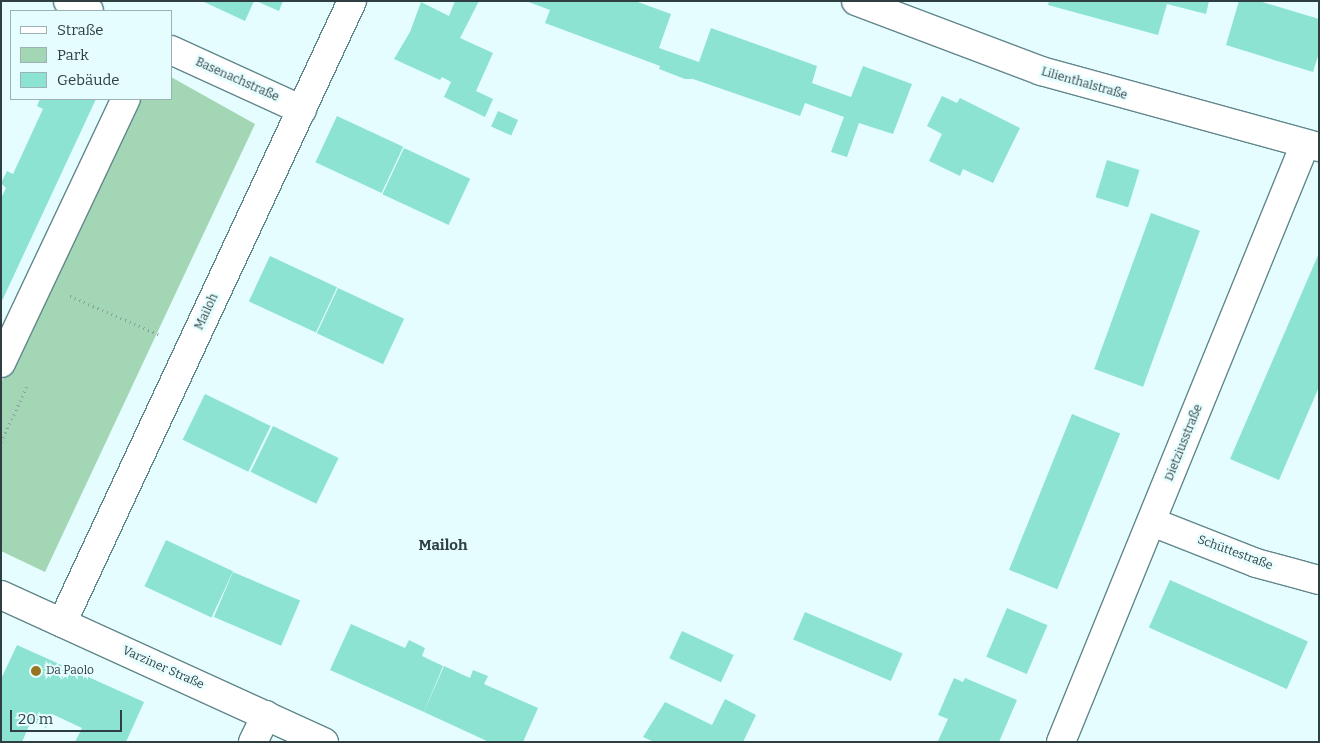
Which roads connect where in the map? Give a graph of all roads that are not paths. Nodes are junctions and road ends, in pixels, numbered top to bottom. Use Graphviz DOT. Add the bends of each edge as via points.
graph roads {
  1 [pos="68,1"];
  2 [pos="352,1"];
  3 [pos="856,1"];
  4 [pos="87,10"];
  5 [pos="172,50"];
  6 [pos="126,100"];
  7 [pos="302,110"];
  8 [pos="1312,145"];
  9 [pos="1,363"];
  10 [pos="1152,522"];
  11 [pos="1319,580"];
  12 [pos="1,595"];
  13 [pos="62,623"];
  14 [pos="266,715"];
  15 [pos="253,742"];
  16 [pos="324,742"];
  17 [pos="1061,742"];
  1 -- 4 [label="street"];
  2 -- 7 [label="street, Mailoh"];
  3 -- 8 [label="street, Lilienthalstraße" via="1041,71"];
  5 -- 7 [label="street, Basenachstraße"];
  6 -- 9 [label="street"];
  7 -- 13 [label="street, Mailoh"];
  8 -- 10 [label="street, Dietziusstraße"];
  10 -- 11 [label="street, Schüttestraße" via="1256,563"];
  10 -- 17 [label="street, Dietziusstraße"];
  12 -- 13 [label="street, Varziner Straße"];
  13 -- 14 [label="street, Varziner Straße"];
  14 -- 15 [label="street"];
  14 -- 16 [label="street, Varziner Straße"];
}
